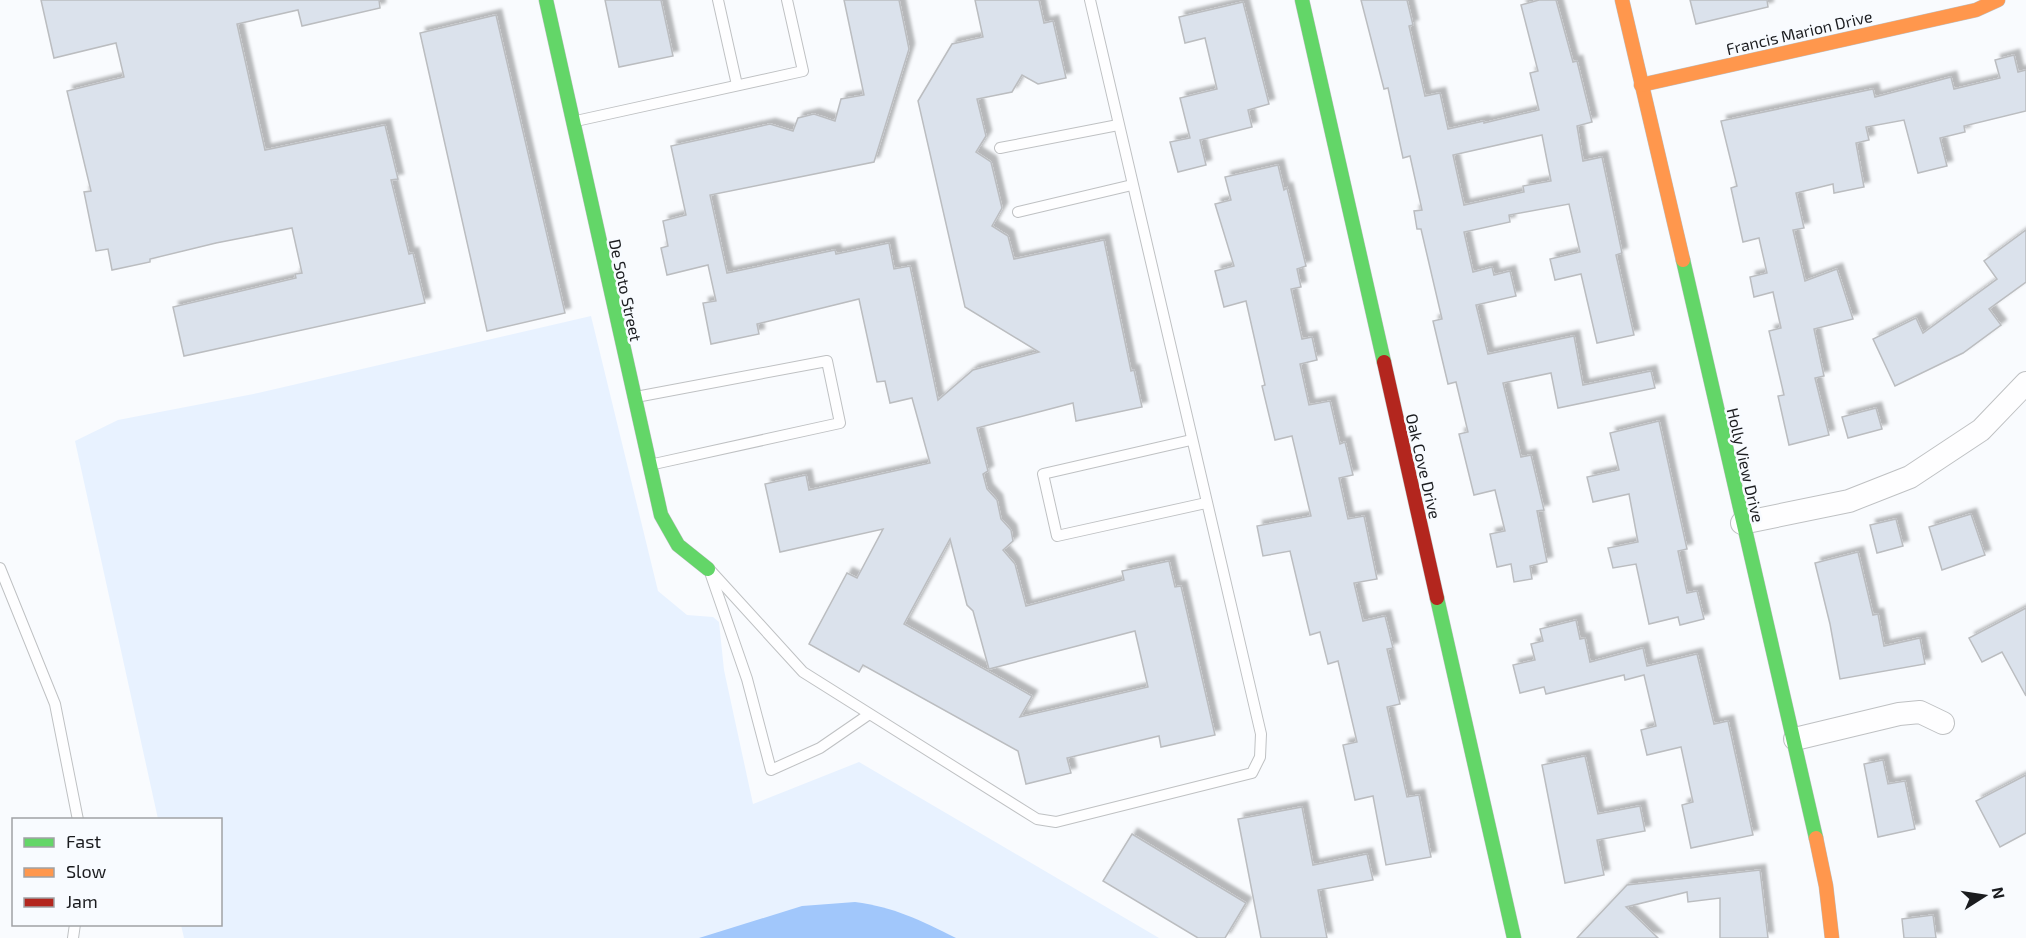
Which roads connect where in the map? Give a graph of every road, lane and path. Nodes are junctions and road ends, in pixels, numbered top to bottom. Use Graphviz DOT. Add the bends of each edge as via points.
graph roads {
  1 [pos="546,0"];
  2 [pos="718,0"];
  3 [pos="787,0"];
  4 [pos="1090,0"];
  5 [pos="1302,0"];
  6 [pos="1622,0"];
  7 [pos="1998,0"];
  8 [pos="738,85"];
  9 [pos="1641,85"];
  10 [pos="573,122"];
  11 [pos="1118,124"];
  12 [pos="1000,148"];
  13 [pos="1132,185"];
  14 [pos="1018,212"];
  15 [pos="2026,383"];
  16 [pos="633,398"];
  17 [pos="1191,440"];
  18 [pos="648,465"];
  19 [pos="1206,503"];
  20 [pos="1742,523"];
  21 [pos="0,568"];
  22 [pos="708,569"];
  23 [pos="868,715"];
  24 [pos="1943,723"];
  25 [pos="1795,739"];
  26 [pos="78,818"];
  27 [pos="1514,938"];
  28 [pos="1832,938"];
  1 -- 10 [label="street, De Soto Street"];
  2 -- 8 [label="lane"];
  3 -- 8 [label="lane" via="803,71"];
  4 -- 11 [label="lane"];
  5 -- 27 [label="street, Oak Cove Drive"];
  6 -- 9 [label="street, Holly View Drive"];
  7 -- 9 [label="street, Francis Marion Drive" via="1976,10"];
  8 -- 10 [label="lane"];
  9 -- 20 [label="street, Holly View Drive"];
  10 -- 16 [label="street, De Soto Street"];
  11 -- 12 [label="lane"];
  11 -- 13 [label="lane"];
  13 -- 14 [label="lane"];
  13 -- 17 [label="lane"];
  15 -- 20 [label="street" via="1981,430 1910,477 1849,501"];
  16 -- 18 [label="street, De Soto Street"];
  16 -- 18 [label="lane" via="827,361 840,423"];
  17 -- 19 [label="lane"];
  17 -- 19 [label="lane" via="1043,474 1057,536"];
  18 -- 22 [label="street, De Soto Street" via="666,525 678,545"];
  19 -- 23 [label="lane" via="1262,734 1260,757 1252,773 1056,822 1037,819"];
  20 -- 25 [label="street, Holly View Drive"];
  21 -- 26 [label="lane" via="56,704"];
  22 -- 23 [label="lane" via="803,672"];
  22 -- 23 [label="lane" via="747,679 771,770 820,748"];
  24 -- 25 [label="street" via="1920,712 1899,714"];
  25 -- 28 [label="street, Holly View Drive" via="1826,885"];
}
